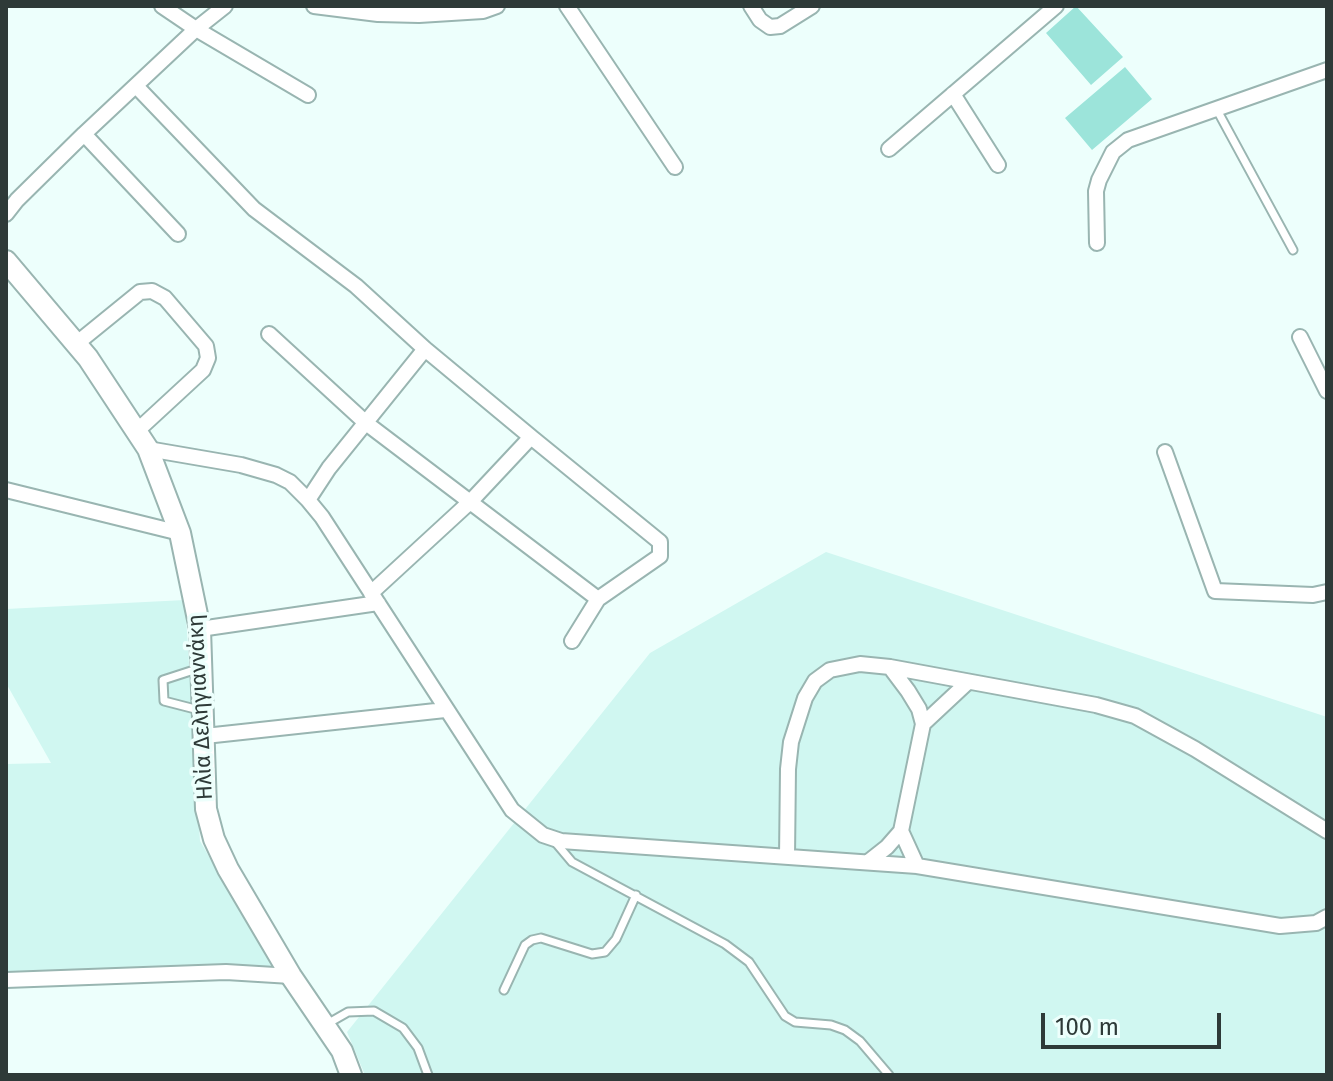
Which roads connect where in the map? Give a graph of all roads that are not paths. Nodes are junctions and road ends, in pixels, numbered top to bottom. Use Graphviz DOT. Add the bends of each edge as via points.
graph roads {
  1 [pos="162,6"];
  2 [pos="314,6"];
  3 [pos="497,6"];
  4 [pos="567,6"];
  5 [pos="751,6"];
  6 [pos="812,6"];
  7 [pos="1056,6"];
  8 [pos="218,8"];
  9 [pos="196,29"];
  10 [pos="1327,70"];
  11 [pos="137,87"];
  12 [pos="953,94"];
  13 [pos="308,95"];
  14 [pos="1216,108"];
  15 [pos="84,134"];
  16 [pos="889,149"];
  17 [pos="998,165"];
  18 [pos="675,167"];
  19 [pos="6,214"];
  20 [pos="178,234"];
  21 [pos="1097,243"];
  22 [pos="1293,250"];
  23 [pos="6,261"];
  24 [pos="269,334"];
  25 [pos="1300,337"];
  26 [pos="76,344"];
  27 [pos="425,349"];
  28 [pos="1327,391"];
  29 [pos="366,423"];
  30 [pos="138,430"];
  31 [pos="531,437"];
  32 [pos="148,449"];
  33 [pos="1165,452"];
  34 [pos="6,490"];
  35 [pos="308,500"];
  36 [pos="471,501"];
  37 [pos="180,533"];
  38 [pos="1327,592"];
  39 [pos="375,598"];
  40 [pos="598,599"];
  41 [pos="200,629"];
  42 [pos="572,641"];
  43 [pos="202,667"];
  44 [pos="890,667"];
  45 [pos="968,682"];
  46 [pos="445,710"];
  47 [pos="204,712"];
  48 [pos="923,724"];
  49 [pos="205,736"];
  50 [pos="901,831"];
  51 [pos="1327,831"];
  52 [pos="552,838"];
  53 [pos="787,857"];
  54 [pos="868,862"];
  55 [pos="917,866"];
  56 [pos="636,895"];
  57 [pos="1327,917"];
  58 [pos="291,976"];
  59 [pos="6,980"];
  60 [pos="504,990"];
  61 [pos="325,1025"];
  62 [pos="351,1075"];
  63 [pos="428,1075"];
  64 [pos="889,1075"];
  1 -- 9 [label="street"];
  2 -- 3 [label="street" via="419,15"];
  4 -- 18 [label="street"];
  5 -- 6 [label="street" via="770,27"];
  7 -- 12 [label="street"];
  8 -- 9 [label="street"];
  9 -- 11 [label="street"];
  9 -- 13 [label="street"];
  10 -- 14 [label="street"];
  11 -- 15 [label="street"];
  11 -- 27 [label="street" via="254,209 356,286"];
  12 -- 16 [label="street"];
  12 -- 17 [label="street"];
  14 -- 21 [label="street" via="1141,134 1113,152 1096,191"];
  14 -- 22 [label="lane"];
  15 -- 19 [label="street"];
  15 -- 20 [label="street"];
  23 -- 26 [label="street, Ηλία Δεληγιαννάκη"];
  24 -- 29 [label="street"];
  25 -- 28 [label="street"];
  26 -- 30 [label="street, Ηλία Δεληγιαννάκη"];
  26 -- 30 [label="street" via="140,292 152,291 165,298 206,346 203,370"];
  27 -- 29 [label="street"];
  27 -- 31 [label="street"];
  29 -- 35 [label="street"];
  29 -- 36 [label="street"];
  30 -- 32 [label="street, Ηλία Δεληγιαννάκη"];
  31 -- 36 [label="street"];
  31 -- 40 [label="street" via="660,542 660,556"];
  32 -- 35 [label="street" via="276,475"];
  32 -- 37 [label="street, Ηλία Δεληγιαννάκη"];
  33 -- 38 [label="street" via="1215,591"];
  34 -- 37 [label="street"];
  35 -- 39 [label="street"];
  36 -- 39 [label="street"];
  36 -- 40 [label="street"];
  37 -- 41 [label="street, Ηλία Δεληγιαννάκη"];
  39 -- 41 [label="street"];
  39 -- 46 [label="street"];
  40 -- 42 [label="street"];
  41 -- 43 [label="street, Ηλία Δεληγιαννάκη"];
  43 -- 47 [label="street, Ηλία Δεληγιαννάκη"];
  43 -- 47 [label="lane" via="163,680 164,701"];
  44 -- 45 [label="street"];
  44 -- 48 [label="street"];
  44 -- 53 [label="street" via="860,664 830,670 805,698 791,742"];
  45 -- 48 [label="street"];
  45 -- 51 [label="street" via="1135,716"];
  46 -- 49 [label="street"];
  46 -- 52 [label="street" via="512,810"];
  47 -- 49 [label="street, Ηλία Δεληγιαννάκη"];
  48 -- 50 [label="street"];
  49 -- 58 [label="street, Ηλία Δεληγιαννάκη" via="206,809 214,839"];
  50 -- 54 [label="street"];
  50 -- 55 [label="street"];
  52 -- 53 [label="street"];
  52 -- 56 [label="lane" via="572,862"];
  53 -- 54 [label="street"];
  54 -- 55 [label="street"];
  55 -- 57 [label="street" via="1280,926"];
  56 -- 60 [label="lane" via="605,952 592,954 532,940"];
  56 -- 64 [label="lane" via="749,962 785,1016 845,1030"];
  58 -- 59 [label="street" via="226,972"];
  58 -- 61 [label="street, Ηλία Δεληγιαννάκη"];
  61 -- 62 [label="street, Ηλία Δεληγιαννάκη"];
  61 -- 63 [label="lane" via="348,1012 374,1011 403,1028"];
}
